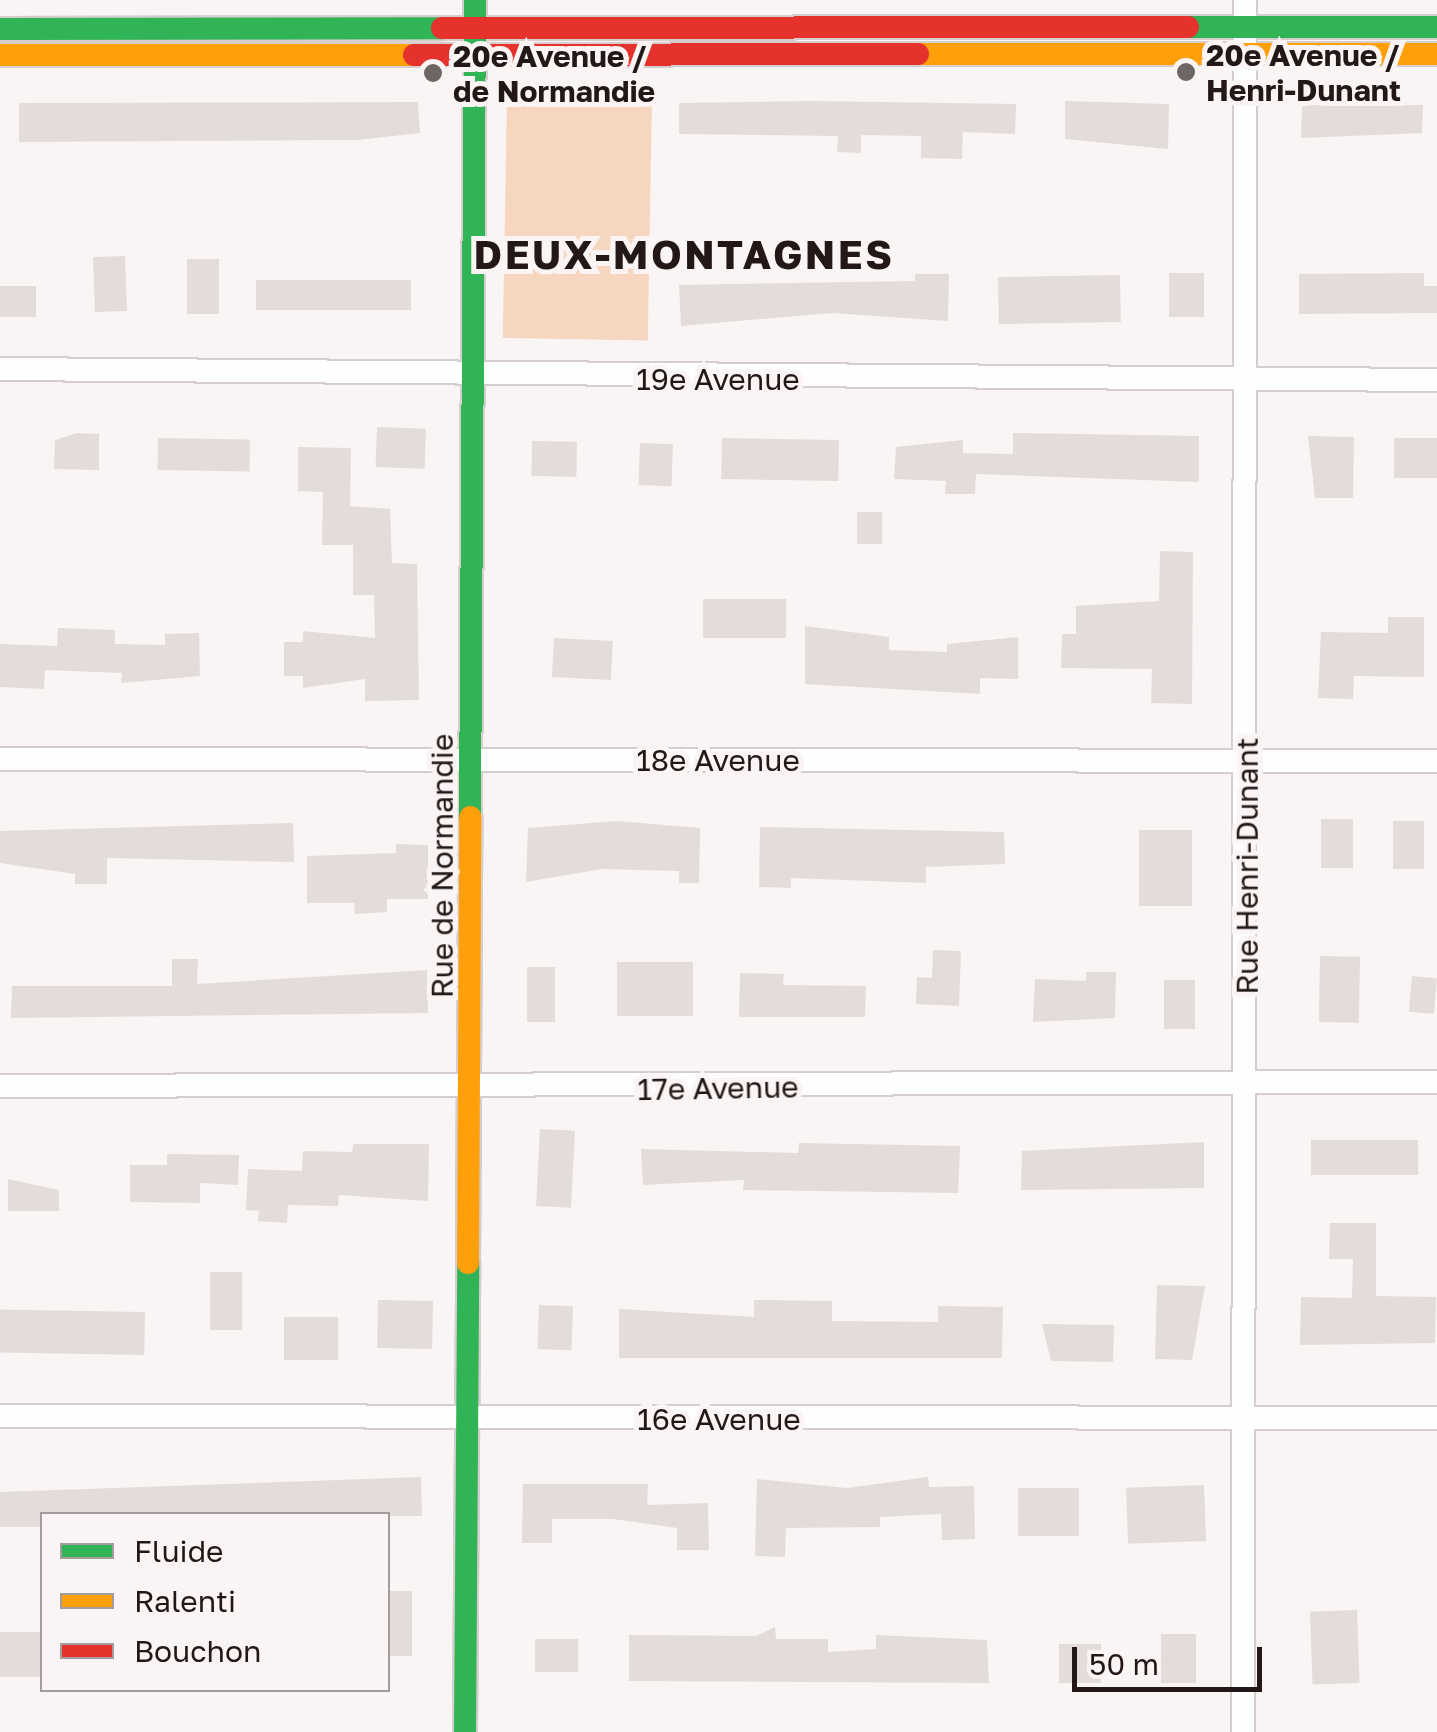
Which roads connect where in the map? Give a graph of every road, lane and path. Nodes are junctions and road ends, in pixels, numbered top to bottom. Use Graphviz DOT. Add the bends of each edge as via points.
graph roads {
  1 [pos="476,0"];
  2 [pos="1246,0"];
  3 [pos="1245,26"];
  4 [pos="473,27"];
  5 [pos="1437,27"];
  6 [pos="0,29"];
  7 [pos="473,52"];
  8 [pos="1245,52"];
  9 [pos="1437,54"];
  10 [pos="0,56"];
  11 [pos="0,370"];
  12 [pos="475,378"];
  13 [pos="1437,380"];
  14 [pos="1245,381"];
  15 [pos="472,759"];
  16 [pos="0,760"];
  17 [pos="1246,762"];
  18 [pos="1437,762"];
  19 [pos="1248,1082"];
  20 [pos="1437,1082"];
  21 [pos="0,1086"];
  22 [pos="471,1091"];
  23 [pos="0,1416"];
  24 [pos="469,1418"];
  25 [pos="1248,1418"];
  26 [pos="1437,1418"];
  27 [pos="465,1732"];
  28 [pos="1242,1732"];
  1 -- 4 [label="street, Rue de Normandie"];
  2 -- 3 [label="street, Rue Henri-Dunant"];
  3 -- 4 [label="street"];
  3 -- 5 [label="street"];
  3 -- 8 [label="street, Rue Henri-Dunant"];
  4 -- 6 [label="street"];
  4 -- 7 [label="street, Rue de Normandie"];
  7 -- 8 [label="street"];
  7 -- 10 [label="street"];
  7 -- 12 [label="street, Rue de Normandie"];
  8 -- 9 [label="street"];
  8 -- 14 [label="street, Rue Henri-Dunant"];
  11 -- 12 [label="street, 19e Avenue"];
  12 -- 14 [label="street, 19e Avenue"];
  12 -- 15 [label="street, Rue de Normandie"];
  13 -- 14 [label="street, 19e Avenue"];
  14 -- 17 [label="street, Rue Henri-Dunant"];
  15 -- 16 [label="street, 18e Avenue"];
  15 -- 17 [label="street, 18e Avenue"];
  15 -- 22 [label="street, Rue de Normandie"];
  17 -- 18 [label="street, 18e Avenue"];
  17 -- 19 [label="street, Rue Henri-Dunant"];
  19 -- 20 [label="street, 17e Avenue"];
  19 -- 22 [label="street, 17e Avenue"];
  19 -- 25 [label="street, Rue Henri-Dunant"];
  21 -- 22 [label="street, 17e Avenue"];
  22 -- 24 [label="street, Rue de Normandie"];
  23 -- 24 [label="street, 16e Avenue"];
  24 -- 25 [label="street, 16e Avenue"];
  24 -- 27 [label="street, Rue de Normandie"];
  25 -- 26 [label="street, 16e Avenue"];
  25 -- 28 [label="street, Rue Henri-Dunant"];
}
